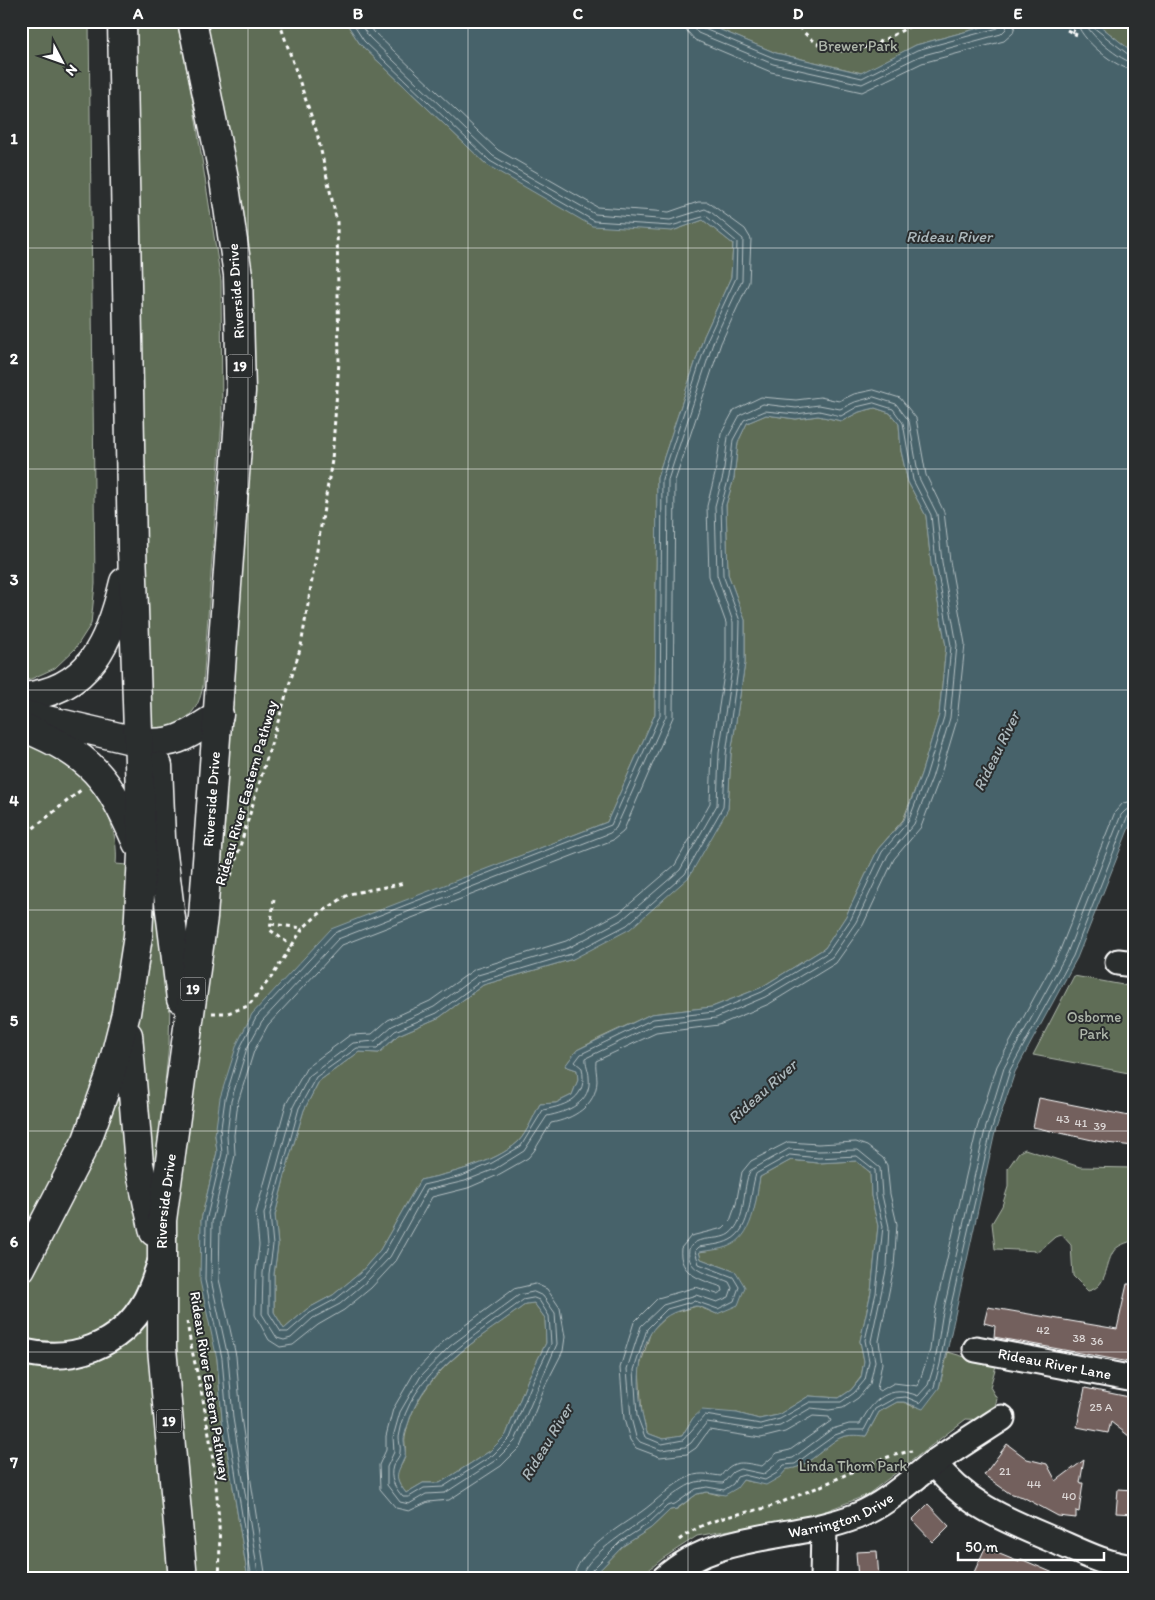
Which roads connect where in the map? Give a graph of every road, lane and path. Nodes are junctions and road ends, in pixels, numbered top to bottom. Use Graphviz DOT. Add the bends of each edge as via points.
graph roads {
  1 [pos="122,21"];
  2 [pos="192,21"];
  3 [pos="278,21"];
  4 [pos="794,21"];
  5 [pos="920,21"];
  6 [pos="1079,21"];
  7 [pos="1067,30"];
  8 [pos="1072,33"];
  9 [pos="1077,35"];
  10 [pos="132,549"];
  11 [pos="21,697"];
  12 [pos="21,714"];
  13 [pos="219,715"];
  14 [pos="21,726"];
  15 [pos="140,742"];
  16 [pos="84,787"];
  17 [pos="21,838"];
  18 [pos="142,854"];
  19 [pos="230,883"];
  20 [pos="405,883"];
  21 [pos="274,899"];
  22 [pos="271,924"];
  23 [pos="303,928"];
  24 [pos="292,946"];
  25 [pos="212,1003"];
  26 [pos="211,1012"];
  27 [pos="126,1013"];
  28 [pos="210,1022"];
  29 [pos="186,1036"];
  30 [pos="161,1263"];
  31 [pos="21,1268"];
  32 [pos="186,1313"];
  33 [pos="976,1349"];
  34 [pos="21,1352"];
  35 [pos="1134,1378"];
  36 [pos="1002,1418"];
  37 [pos="934,1463"];
  38 [pos="824,1527"];
  39 [pos="675,1543"];
  40 [pos="1120,1571"];
  41 [pos="183,1579"];
  42 [pos="220,1579"];
  43 [pos="664,1579"];
  44 [pos="823,1579"];
  1 -- 10 [label="main road"];
  2 -- 13 [label="main road, Riverside Drive / 19" via="223,173 238,275 241,391"];
  3 -- 19 [label="path, Rideau River Eastern Pathway" via="317,133 337,222 339,362 332,460 301,646"];
  4 -- 5 [label="path" via="816,42 846,51 864,49"];
  6 -- 8 [label="path"];
  7 -- 8 [label="path"];
  8 -- 9 [label="path"];
  10 -- 11 [label="main road" via="112,628 101,650 66,685 47,693"];
  10 -- 15 [label="main road"];
  12 -- 15 [label="main road"];
  13 -- 15 [label="main road" via="168,743"];
  13 -- 29 [label="main road, Riverside Drive / 19" via="203,917"];
  14 -- 18 [label="main road" via="66,747 99,774 117,799"];
  15 -- 18 [label="main road"];
  15 -- 29 [label="main road" via="156,758 158,768 162,838"];
  16 -- 17 [label="path"];
  18 -- 27 [label="main road" via="138,936"];
  20 -- 23 [label="path" via="349,894"];
  21 -- 22 [label="path"];
  22 -- 23 [label="path"];
  22 -- 24 [label="path" via="272,932"];
  23 -- 24 [label="path"];
  24 -- 26 [label="path" via="248,1006 228,1013"];
  25 -- 26 [label="path"];
  26 -- 28 [label="path"];
  27 -- 30 [label="main road" via="139,1164"];
  27 -- 31 [label="main road" via="110,1076 87,1140"];
  29 -- 30 [label="main road, Riverside Drive / 19" via="166,1187"];
  30 -- 34 [label="street" via="146,1300 113,1338 69,1356"];
  30 -- 41 [label="main road, Riverside Drive / 19" via="162,1348"];
  32 -- 42 [label="path, Rideau River Eastern Pathway" via="206,1420 220,1524"];
  33 -- 35 [label="street, Rideau River Lane"];
  36 -- 37 [label="street, Warrington Drive"];
  37 -- 38 [label="street, Warrington Drive" via="880,1505"];
  37 -- 39 [label="path" via="918,1449 895,1454 762,1509 729,1515 694,1528"];
  37 -- 40 [label="street" via="944,1476 983,1508"];
  38 -- 43 [label="street, Warrington Drive" via="741,1541 704,1552"];
  38 -- 44 [label="street"];
}
